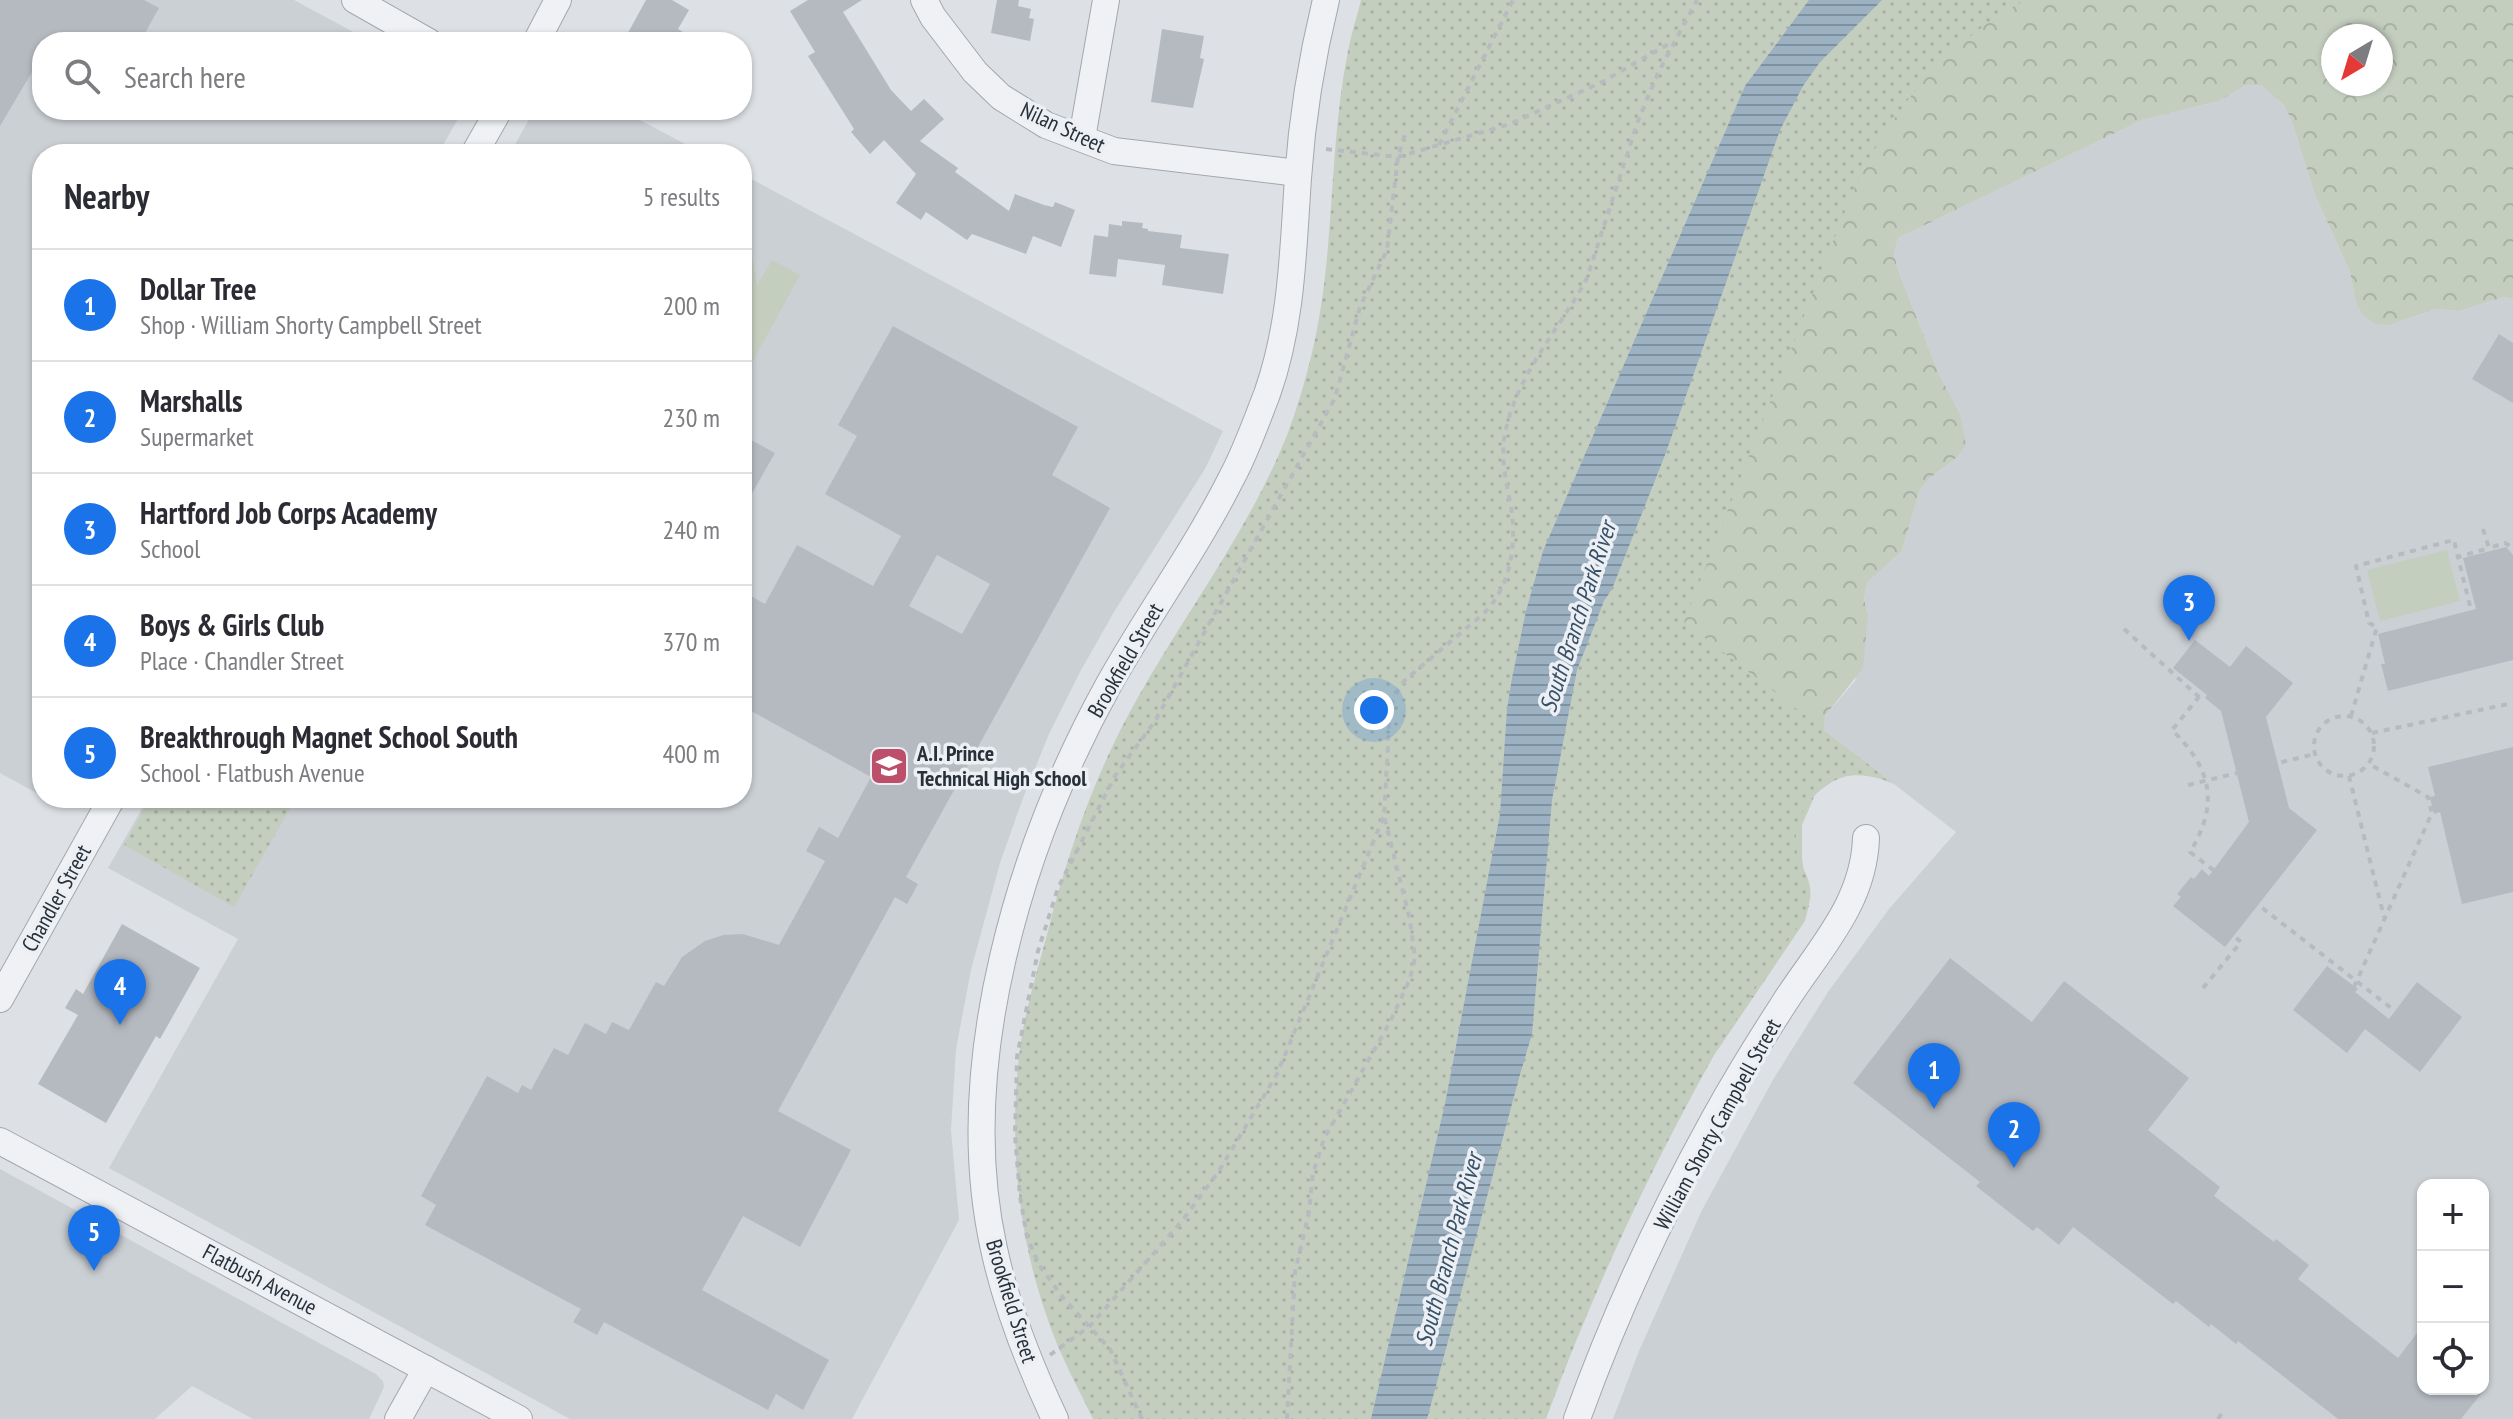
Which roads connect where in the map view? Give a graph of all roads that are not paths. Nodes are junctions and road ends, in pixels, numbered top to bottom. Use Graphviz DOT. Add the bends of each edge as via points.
graph roads {
  1 [pos="355,0"];
  2 [pos="558,0"];
  3 [pos="924,0"];
  4 [pos="1106,0"];
  5 [pos="1326,0"];
  6 [pos="411,32"];
  7 [pos="541,32"];
  8 [pos="493,120"];
  9 [pos="1082,138"];
  10 [pos="480,144"];
  11 [pos="1298,173"];
  12 [pos="106,808"];
  13 [pos="1866,838"];
  14 [pos="0,999"];
  15 [pos="0,1141"];
  16 [pos="426,1369"];
  17 [pos="398,1419"];
  18 [pos="519,1419"];
  19 [pos="1055,1419"];
  20 [pos="1577,1419"];
  1 -- 6 [label="street"];
  2 -- 7 [label="street"];
  3 -- 9 [label="street, Nilan Street" via="975,72 1001,97 1046,125"];
  4 -- 9 [label="street"];
  5 -- 11 [label="street, Brookfield Street" via="1313,55"];
  8 -- 10 [label="street"];
  9 -- 11 [label="street, Nilan Street" via="1114,151"];
  11 -- 19 [label="street, Brookfield Street" via="1291,292 1269,388 1253,431 1213,513 1136,636 1079,742 1035,851 1004,956 986,1058 982,1152 993,1246 1005,1293"];
  12 -- 14 [label="street, Chandler Street"];
  13 -- 20 [label="street, William Shorty Campbell Street" via="1860,884 1690,1162"];
  15 -- 16 [label="street, Flatbush Avenue"];
  16 -- 17 [label="street"];
  16 -- 18 [label="street, Flatbush Avenue"];
}
